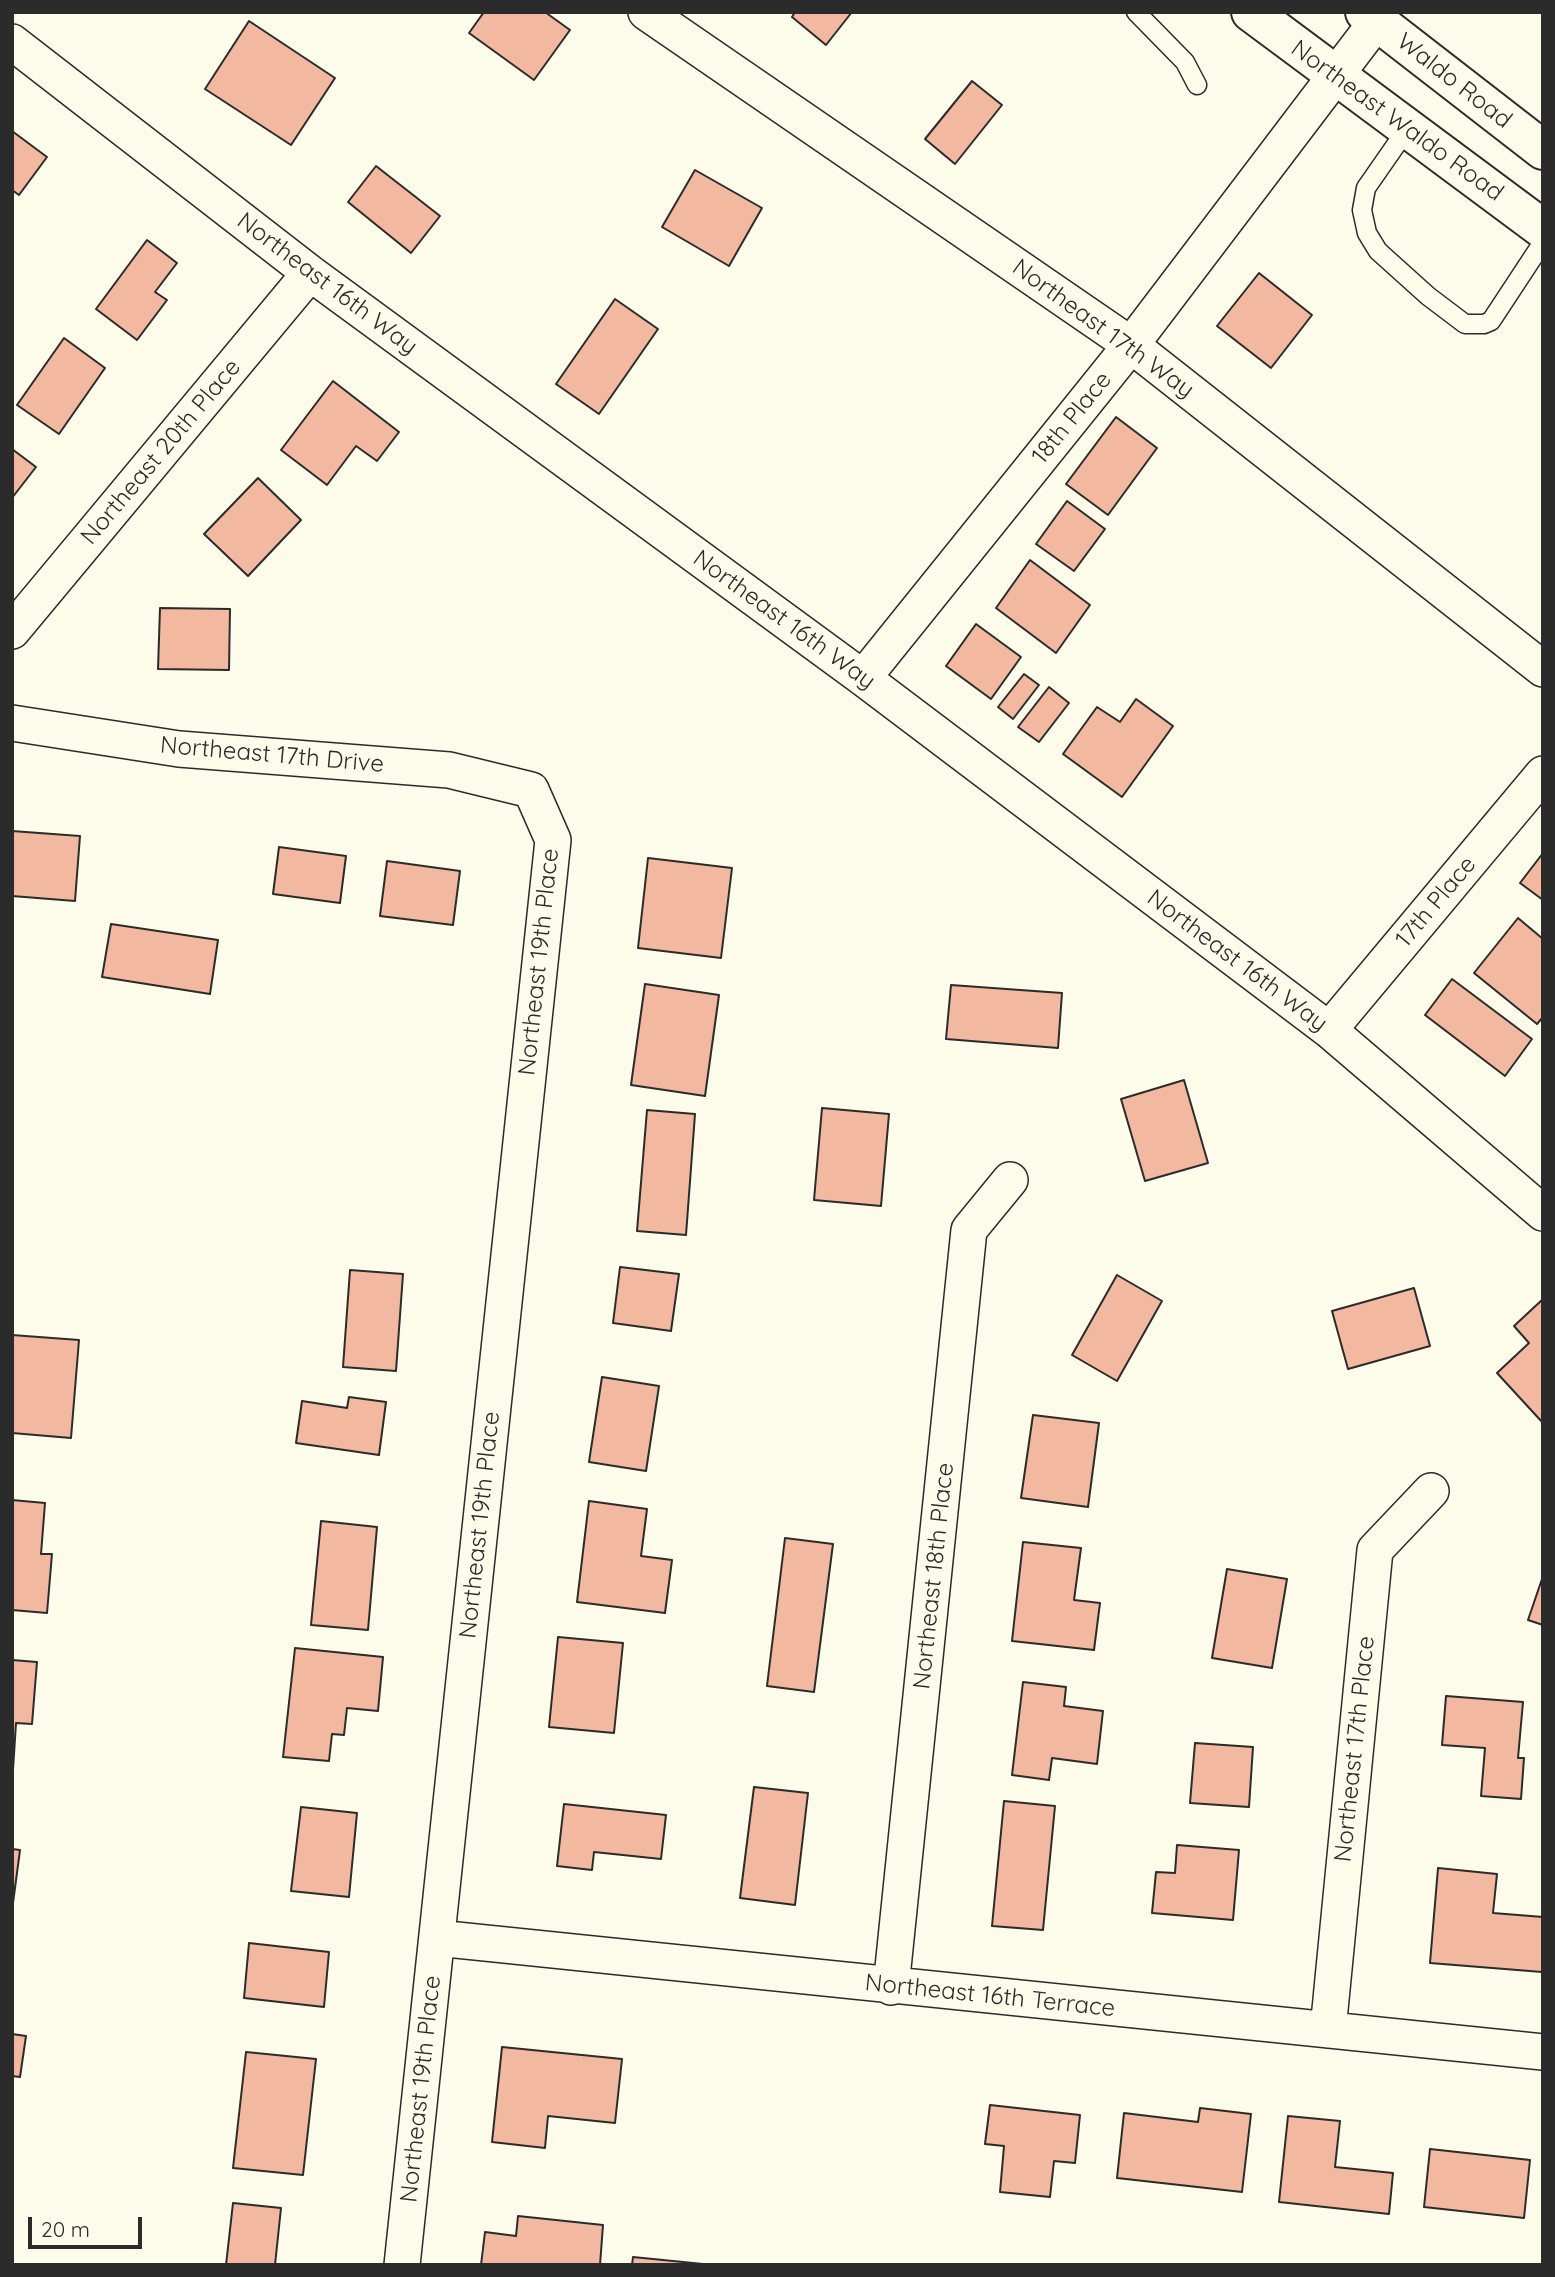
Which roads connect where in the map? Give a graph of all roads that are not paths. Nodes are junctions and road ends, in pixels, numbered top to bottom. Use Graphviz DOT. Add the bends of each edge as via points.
graph roads {
  1 [pos="646,12"];
  2 [pos="1136,12"];
  3 [pos="1251,12"];
  4 [pos="1371,17"];
  5 [pos="12,43"];
  6 [pos="1335,76"];
  7 [pos="1197,85"];
  8 [pos="1408,129"];
  9 [pos="1543,150"];
  10 [pos="1543,229"];
  11 [pos="1543,242"];
  12 [pos="310,273"];
  13 [pos="1131,345"];
  14 [pos="12,631"];
  15 [pos="1543,668"];
  16 [pos="863,678"];
  17 [pos="12,723"];
  18 [pos="1543,774"];
  19 [pos="531,790"];
  20 [pos="1329,1030"];
  21 [pos="1010,1180"];
  22 [pos="1543,1213"];
  23 [pos="1431,1491"];
  24 [pos="437,1938"];
  25 [pos="891,1987"];
  26 [pos="1328,2030"];
  27 [pos="1543,2052"];
  28 [pos="402,2265"];
  1 -- 13 [label="street, Northeast 17th Way"];
  2 -- 7 [label="lane" via="1185,62"];
  3 -- 6 [label="highway, Northeast Waldo Road"];
  4 -- 6 [label="street, 18th Place"];
  4 -- 9 [label="highway, Waldo Road"];
  5 -- 12 [label="street, Northeast 16th Way"];
  6 -- 8 [label="highway, Northeast Waldo Road"];
  6 -- 13 [label="street, 18th Place"];
  8 -- 10 [label="highway, Northeast Waldo Road"];
  8 -- 11 [label="lane" via="1366,188 1362,220 1378,251 1428,296 1465,324 1491,321"];
  12 -- 14 [label="street, Northeast 20th Place"];
  12 -- 16 [label="street, Northeast 16th Way"];
  13 -- 15 [label="street, Northeast 17th Way"];
  13 -- 16 [label="street, 18th Place"];
  16 -- 20 [label="street, Northeast 16th Way"];
  17 -- 19 [label="street, Northeast 17th Drive" via="179,749 449,770"];
  18 -- 20 [label="street, 17th Place"];
  19 -- 24 [label="street, Northeast 19th Place" via="553,840"];
  20 -- 22 [label="street, Northeast 16th Way"];
  21 -- 25 [label="street, Northeast 18th Place" via="969,1230"];
  23 -- 26 [label="street, Northeast 17th Place" via="1375,1550"];
  24 -- 25 [label="street, Northeast 16th Terrace"];
  24 -- 28 [label="street, Northeast 19th Place"];
  25 -- 26 [label="street, Northeast 16th Terrace"];
  26 -- 27 [label="street, Northeast 16th Terrace"];
}
